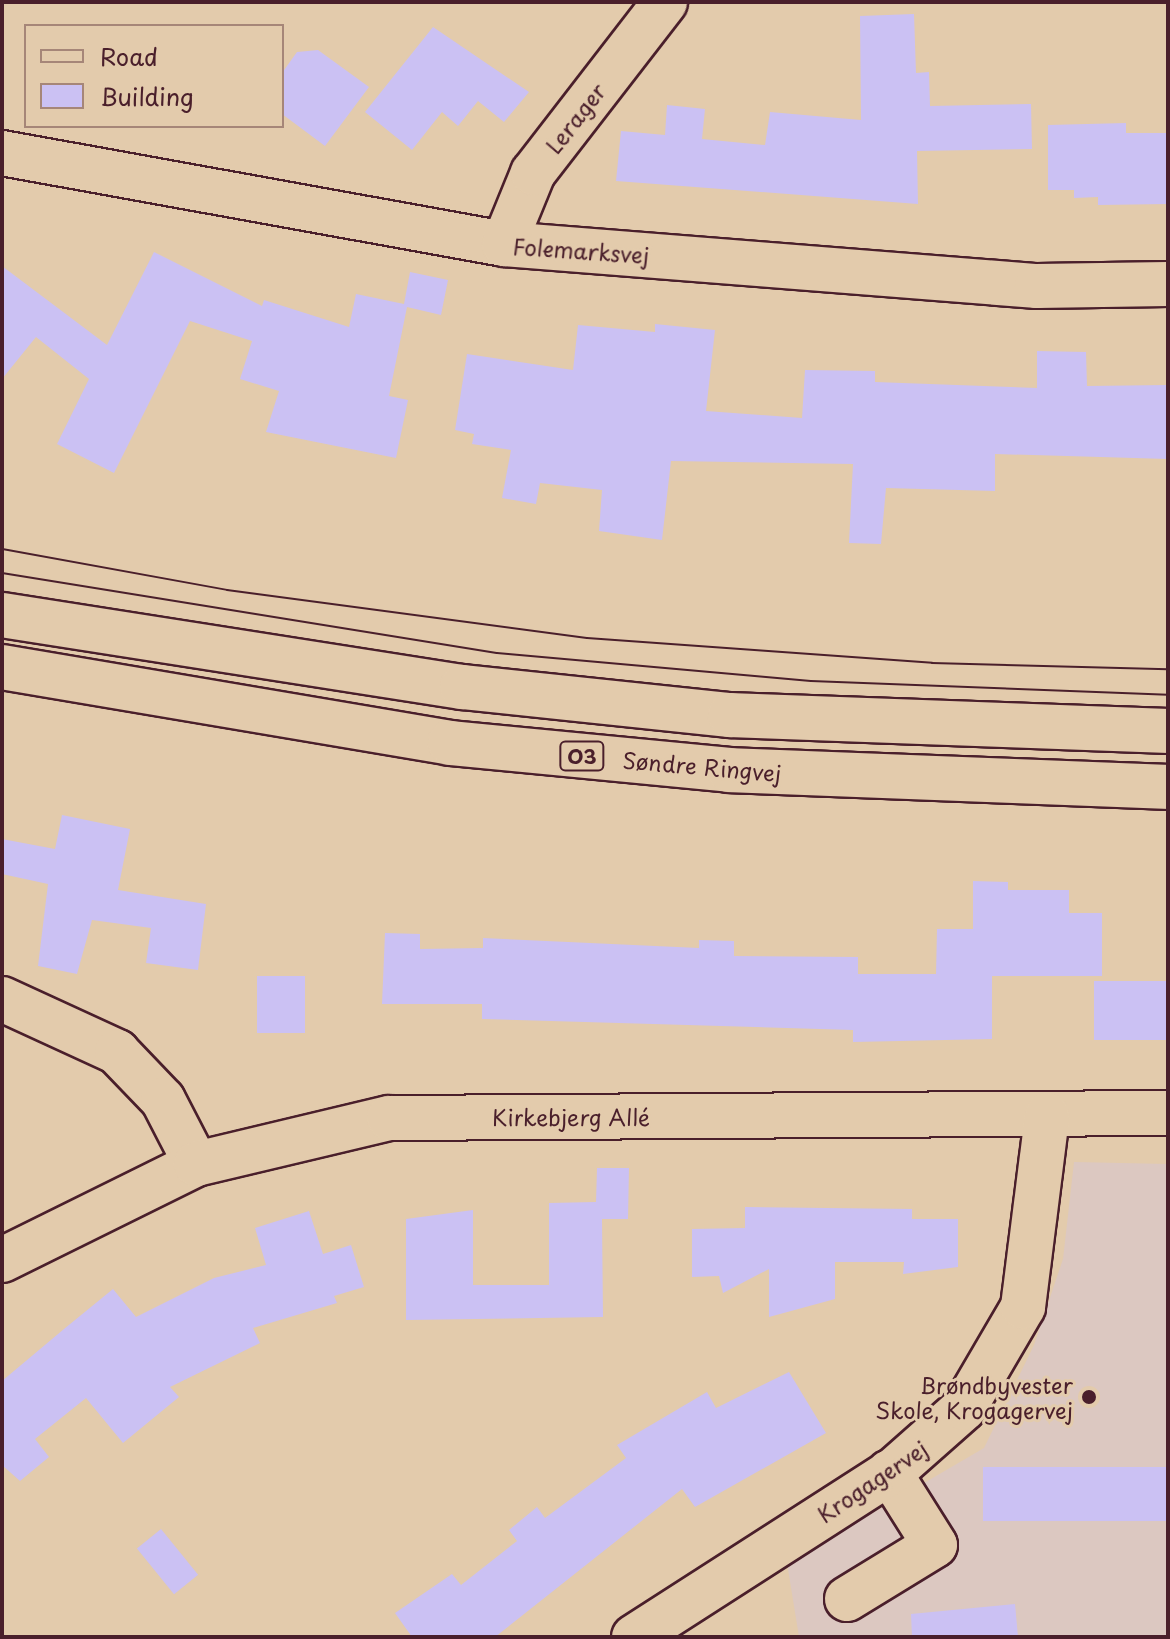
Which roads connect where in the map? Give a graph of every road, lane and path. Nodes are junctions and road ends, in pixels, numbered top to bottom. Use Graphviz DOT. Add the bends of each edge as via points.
graph roads {
  1 [pos="665,2"];
  2 [pos="2,153"];
  3 [pos="504,244"];
  4 [pos="1168,284"];
  5 [pos="2,615"];
  6 [pos="2,667"];
  7 [pos="1168,731"];
  8 [pos="1168,787"];
  9 [pos="2,999"];
  10 [pos="1168,1113"];
  11 [pos="1047,1116"];
  12 [pos="196,1164"];
  13 [pos="2,1260"];
  14 [pos="889,1472"];
  15 [pos="847,1599"];
  16 [pos="634,1637"];
  1 -- 3 [label="street, Lerager" via="533,173"];
  2 -- 3 [label="street, Folemarksvej"];
  3 -- 4 [label="street, Folemarksvej" via="1037,286"];
  5 -- 7 [label="street" via="462,687 730,715"];
  6 -- 8 [label="street, Søndre Ringvej / O3" via="466,744 745,771"];
  9 -- 12 [label="street" via="117,1052 163,1100"];
  10 -- 11 [label="street, Kirkebjerg Allé"];
  11 -- 12 [label="street, Kirkebjerg Allé" via="389,1118"];
  11 -- 14 [label="street, Krogagervej" via="1023,1307 964,1408"];
  12 -- 13 [label="street, Kirkebjerg Allé"];
  14 -- 15 [label="street" via="935,1545"];
  14 -- 16 [label="street, Krogagervej"];
}
